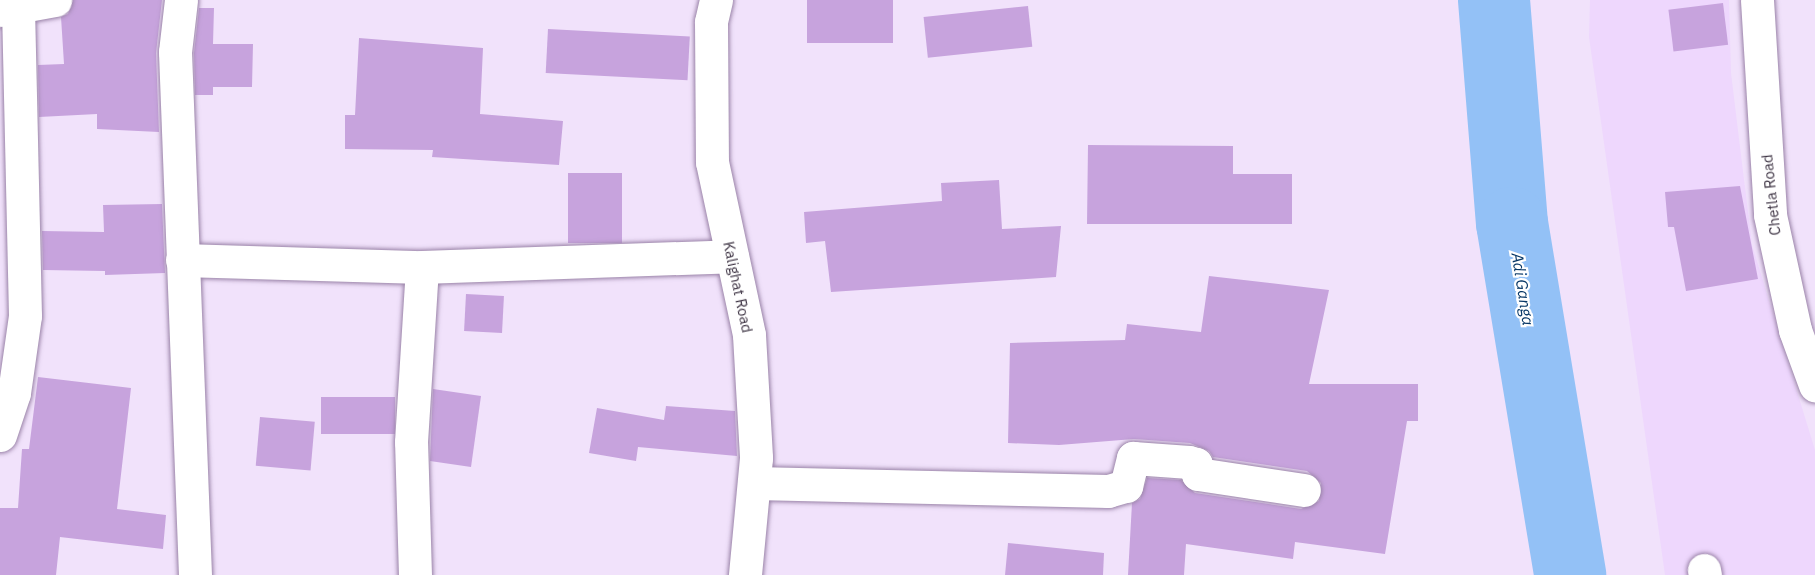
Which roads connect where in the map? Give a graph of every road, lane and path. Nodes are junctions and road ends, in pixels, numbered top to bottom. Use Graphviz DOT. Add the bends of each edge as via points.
graph roads {
  1 [pos="56,0"];
  2 [pos="181,0"];
  3 [pos="717,0"];
  4 [pos="1757,0"];
  5 [pos="9,9"];
  6 [pos="732,256"];
  7 [pos="182,260"];
  8 [pos="422,267"];
  9 [pos="1805,329"];
  10 [pos="1815,386"];
  11 [pos="0,435"];
  12 [pos="754,483"];
  13 [pos="1304,490"];
  14 [pos="195,575"];
  15 [pos="415,575"];
  16 [pos="745,575"];
  1 -- 5 [label="street"];
  2 -- 7 [label="street" via="175,52"];
  3 -- 6 [label="street, Kalighat Road" via="711,22 712,162"];
  4 -- 9 [label="street, Chetla Road" via="1770,215"];
  5 -- 11 [label="street" via="25,316 14,393"];
  6 -- 8 [label="street"];
  6 -- 12 [label="street, Kalighat Road" via="749,335"];
  7 -- 8 [label="street"];
  7 -- 14 [label="street"];
  8 -- 15 [label="street" via="411,442"];
  9 -- 10 [label="street, Chetla Road"];
  12 -- 13 [label="street" via="1108,491 1126,486 1133,458 1189,462 1196,464 1198,474"];
  12 -- 16 [label="street, Kalighat Road"];
}
